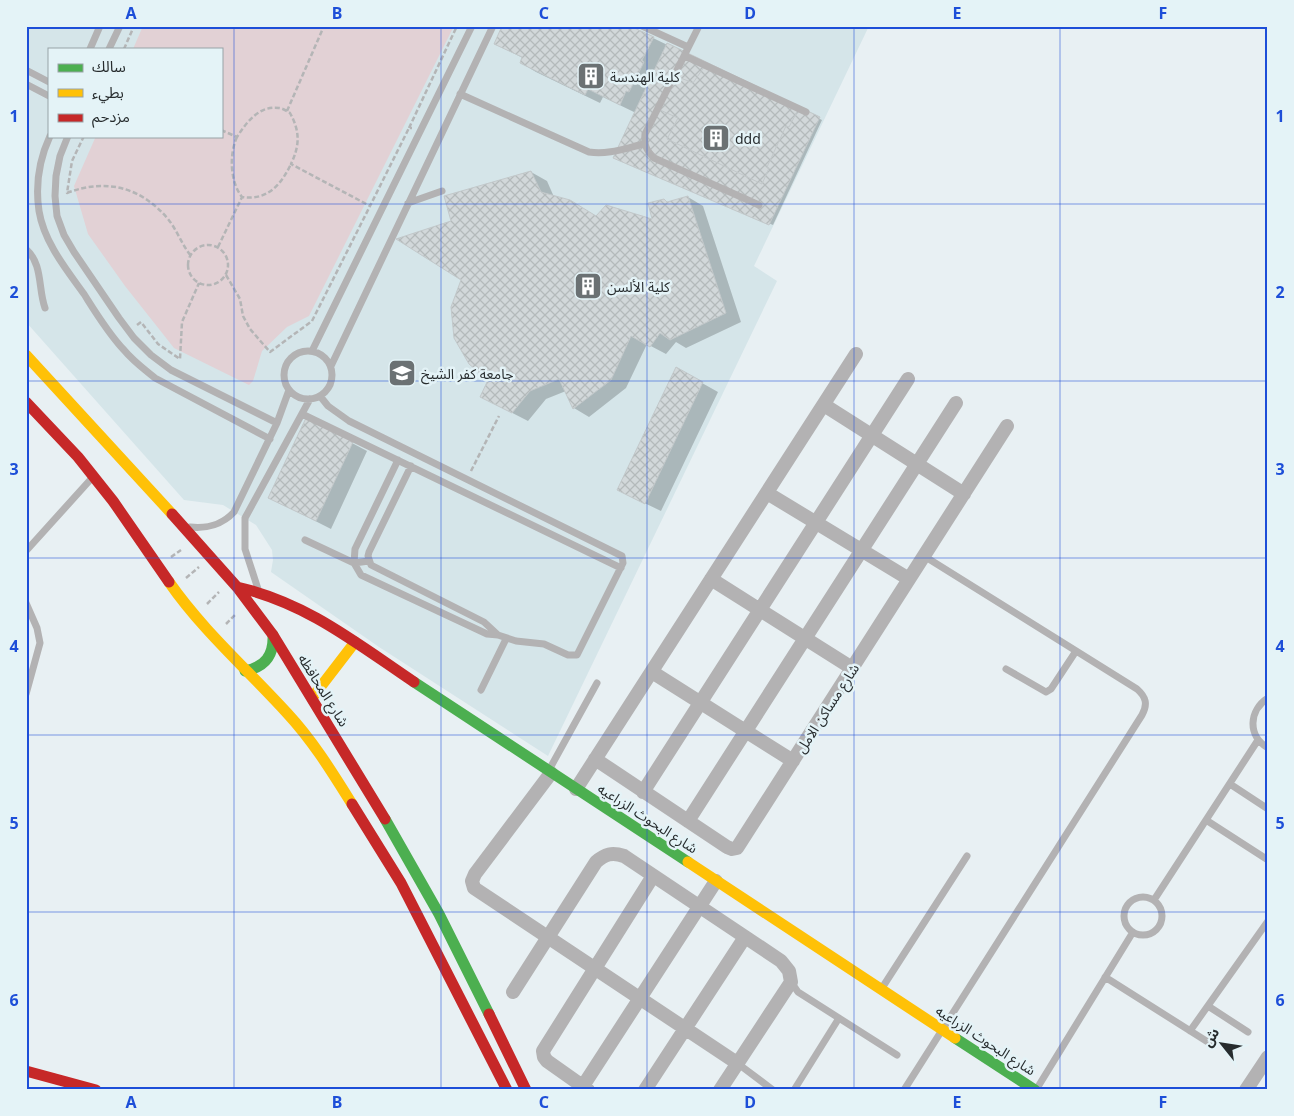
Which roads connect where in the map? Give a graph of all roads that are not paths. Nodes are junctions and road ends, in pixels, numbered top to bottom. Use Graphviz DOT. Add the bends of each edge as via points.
graph roads {
  1 [pos="100,26"];
  2 [pos="120,26"];
  3 [pos="472,26"];
  4 [pos="493,26"];
  5 [pos="642,26"];
  6 [pos="699,26"];
  7 [pos="688,47"];
  8 [pos="90,48"];
  9 [pos="109,48"];
  10 [pos="685,56"];
  11 [pos="26,70"];
  12 [pos="48,81"];
  13 [pos="26,84"];
  14 [pos="460,94"];
  15 [pos="48,95"];
  16 [pos="806,112"];
  17 [pos="49,138"];
  18 [pos="67,138"];
  19 [pos="644,144"];
  20 [pos="442,191"];
  21 [pos="408,203"];
  22 [pos="759,205"];
  23 [pos="26,249"];
  24 [pos="45,308"];
  25 [pos="312,351"];
  26 [pos="856,354"];
  27 [pos="26,355"];
  28 [pos="331,366"];
  29 [pos="908,379"];
  30 [pos="289,390"];
  31 [pos="320,396"];
  32 [pos="310,399"];
  33 [pos="26,402"];
  34 [pos="956,403"];
  35 [pos="824,405"];
  36 [pos="302,414"];
  37 [pos="277,423"];
  38 [pos="1007,426"];
  39 [pos="872,435"];
  40 [pos="270,439"];
  41 [pos="398,460"];
  42 [pos="917,464"];
  43 [pos="411,466"];
  44 [pos="94,476"];
  45 [pos="767,493"];
  46 [pos="964,494"];
  47 [pos="816,522"];
  48 [pos="182,526"];
  49 [pos="305,540"];
  50 [pos="862,550"];
  51 [pos="26,551"];
  52 [pos="924,556"];
  53 [pos="369,561"];
  54 [pos="354,563"];
  55 [pos="621,568"];
  56 [pos="712,579"];
  57 [pos="909,579"];
  58 [pos="234,584"];
  59 [pos="259,592"];
  60 [pos="26,603"];
  61 [pos="760,610"];
  62 [pos="273,635"];
  63 [pos="502,637"];
  64 [pos="805,639"];
  65 [pos="355,642"];
  66 [pos="1076,651"];
  67 [pos="852,668"];
  68 [pos="1006,669"];
  69 [pos="246,671"];
  70 [pos="652,672"];
  71 [pos="597,683"];
  72 [pos="481,690"];
  73 [pos="26,694"];
  74 [pos="312,698"];
  75 [pos="1268,698"];
  76 [pos="700,702"];
  77 [pos="746,731"];
  78 [pos="1258,740"];
  79 [pos="1268,748"];
  80 [pos="595,760"];
  81 [pos="793,761"];
  82 [pos="550,772"];
  83 [pos="1230,784"];
  84 [pos="576,789"];
  85 [pos="643,792"];
  86 [pos="1268,809"];
  87 [pos="1206,820"];
  88 [pos="688,821"];
  89 [pos="966,856"];
  90 [pos="1268,860"];
  91 [pos="654,876"];
  92 [pos="716,881"];
  93 [pos="1154,900"];
  94 [pos="700,907"];
  95 [pos="1268,921"];
  96 [pos="1132,932"];
  97 [pos="745,937"];
  98 [pos="547,938"];
  99 [pos="595,969"];
  100 [pos="1105,977"];
  101 [pos="791,982"];
  102 [pos="881,989"];
  103 [pos="513,992"];
  104 [pos="640,998"];
  105 [pos="1208,1006"];
  106 [pos="840,1018"];
  107 [pos="685,1029"];
  108 [pos="942,1029"];
  109 [pos="1190,1031"];
  110 [pos="1248,1032"];
  111 [pos="1211,1044"];
  112 [pos="897,1055"];
  113 [pos="1268,1057"];
  114 [pos="737,1063"];
  115 [pos="26,1071"];
  116 [pos="585,1088"];
  117 [pos="96,1090"];
  118 [pos="507,1090"];
  119 [pos="526,1090"];
  120 [pos="645,1090"];
  121 [pos="720,1090"];
  122 [pos="772,1090"];
  123 [pos="794,1090"];
  124 [pos="904,1090"];
  125 [pos="1036,1090"];
  126 [pos="1246,1090"];
  1 -- 8 [label="lane"];
  2 -- 9 [label="lane"];
  3 -- 25 [label="lane"];
  4 -- 14 [label="lane"];
  5 -- 7 [label="lane"];
  6 -- 7 [label="lane"];
  7 -- 10 [label="lane"];
  10 -- 16 [label="lane"];
  10 -- 19 [label="lane" via="645,134"];
  11 -- 12 [label="lane"];
  13 -- 15 [label="lane"];
  14 -- 19 [label="lane" via="589,152 599,154"];
  14 -- 21 [label="lane"];
  17 -- 40 [label="lane" via="38,170 37,191 45,232 54,251 113,337 139,366 155,378"];
  18 -- 37 [label="lane" via="60,156 55,196 64,235 129,332 171,370"];
  19 -- 22 [label="lane" via="654,158"];
  20 -- 21 [label="lane"];
  21 -- 28 [label="lane"];
  23 -- 24 [label="lane" via="37,264"];
  25 -- 28 [label="lane" via="323,356"];
  25 -- 30 [label="lane" via="304,351 289,359 284,375"];
  26 -- 35 [label="street"];
  27 -- 48 [label="main road, شارع المحافظه"];
  28 -- 31 [label="lane" via="332,380"];
  29 -- 39 [label="street"];
  30 -- 32 [label="lane"];
  30 -- 37 [label="lane"];
  31 -- 32 [label="lane"];
  31 -- 55 [label="lane" via="349,421 618,553 623,560"];
  32 -- 36 [label="lane"];
  33 -- 44 [label="main road"];
  34 -- 42 [label="street"];
  35 -- 39 [label="street"];
  35 -- 45 [label="street"];
  36 -- 41 [label="lane"];
  36 -- 59 [label="lane" via="245,518 245,549"];
  37 -- 40 [label="lane"];
  38 -- 46 [label="street, شارع مساكن الامل"];
  39 -- 42 [label="street"];
  39 -- 47 [label="street"];
  40 -- 48 [label="lane" via="228,518 206,527"];
  41 -- 43 [label="lane"];
  41 -- 54 [label="lane" via="355,549"];
  42 -- 46 [label="street"];
  42 -- 50 [label="street"];
  43 -- 53 [label="lane" via="369,552"];
  43 -- 55 [label="lane"];
  44 -- 51 [label="lane"];
  44 -- 69 [label="main road" via="194,615"];
  45 -- 47 [label="street"];
  45 -- 56 [label="street"];
  46 -- 52 [label="street, شارع مساكن الامل"];
  47 -- 50 [label="street"];
  47 -- 61 [label="street"];
  48 -- 58 [label="main road, شارع المحافظه"];
  49 -- 54 [label="lane"];
  50 -- 57 [label="street"];
  50 -- 64 [label="street"];
  52 -- 57 [label="street, شارع مساكن الامل"];
  52 -- 66 [label="lane"];
  53 -- 54 [label="lane"];
  53 -- 63 [label="lane" via="374,568 484,622"];
  54 -- 63 [label="lane" via="367,579 479,631"];
  55 -- 63 [label="lane" via="577,654 568,655 544,644"];
  56 -- 61 [label="street"];
  56 -- 70 [label="street"];
  57 -- 67 [label="street, شارع مساكن الامل"];
  58 -- 59 [label="main road, شارع البحوث الزراعيه"];
  58 -- 62 [label="main road, شارع المحافظه"];
  59 -- 65 [label="main road, شارع البحوث الزراعيه" via="298,605"];
  60 -- 73 [label="lane" via="40,644"];
  61 -- 64 [label="street"];
  61 -- 76 [label="street"];
  62 -- 69 [label="main road" via="274,644 268,660 254,670"];
  62 -- 74 [label="main road, شارع المحافظه"];
  63 -- 72 [label="lane"];
  64 -- 67 [label="street"];
  64 -- 77 [label="street"];
  65 -- 74 [label="main road"];
  65 -- 82 [label="main road, شارع البحوث الزراعيه"];
  66 -- 68 [label="lane" via="1046,692"];
  66 -- 108 [label="lane" via="1143,694 1145,708"];
  67 -- 81 [label="street, شارع مساكن الامل"];
  69 -- 118 [label="main road" via="323,758 376,841 424,926"];
  70 -- 76 [label="street"];
  70 -- 80 [label="street"];
  71 -- 82 [label="lane"];
  74 -- 119 [label="main road, شارع المحافظه" via="439,914"];
  75 -- 78 [label="lane" via="1261,702 1254,714 1253,728"];
  76 -- 77 [label="street"];
  76 -- 85 [label="street"];
  77 -- 81 [label="street"];
  77 -- 88 [label="street"];
  78 -- 79 [label="lane"];
  78 -- 83 [label="lane"];
  80 -- 84 [label="street"];
  80 -- 85 [label="street, شارع مساكن الامل"];
  81 -- 88 [label="street, شارع مساكن الامل" via="737,848 727,847"];
  82 -- 84 [label="main road, شارع البحوث الزراعيه"];
  82 -- 98 [label="street" via="472,881 479,893"];
  83 -- 86 [label="lane"];
  83 -- 87 [label="lane"];
  84 -- 92 [label="main road, شارع البحوث الزراعيه"];
  85 -- 88 [label="street, شارع مساكن الامل"];
  87 -- 90 [label="lane"];
  87 -- 93 [label="lane"];
  89 -- 102 [label="lane"];
  91 -- 94 [label="street"];
  91 -- 98 [label="street" via="617,853 602,857"];
  91 -- 99 [label="street"];
  92 -- 94 [label="street"];
  92 -- 102 [label="main road, شارع البحوث الزراعيه"];
  93 -- 96 [label="lane" via="1142,896 1127,905 1124,917"];
  93 -- 96 [label="lane" via="1162,909 1159,927 1150,934"];
  94 -- 97 [label="street"];
  94 -- 104 [label="street"];
  95 -- 105 [label="lane"];
  96 -- 100 [label="lane"];
  97 -- 101 [label="street" via="786,965"];
  97 -- 107 [label="street"];
  98 -- 99 [label="street"];
  98 -- 103 [label="street"];
  99 -- 104 [label="street"];
  99 -- 116 [label="street" via="543,1051 548,1061"];
  100 -- 109 [label="lane"];
  100 -- 125 [label="lane"];
  101 -- 106 [label="lane" via="798,992"];
  101 -- 114 [label="street"];
  102 -- 108 [label="main road, شارع البحوث الزراعيه"];
  104 -- 107 [label="street"];
  104 -- 116 [label="street"];
  105 -- 109 [label="lane"];
  105 -- 110 [label="lane"];
  106 -- 112 [label="lane"];
  106 -- 123 [label="lane"];
  107 -- 114 [label="street"];
  107 -- 120 [label="street"];
  108 -- 124 [label="lane"];
  108 -- 125 [label="main road, شارع البحوث الزراعيه"];
  109 -- 111 [label="lane"];
  113 -- 126 [label="street"];
  114 -- 121 [label="street"];
  114 -- 122 [label="lane"];
  115 -- 117 [label="main road"];
}
